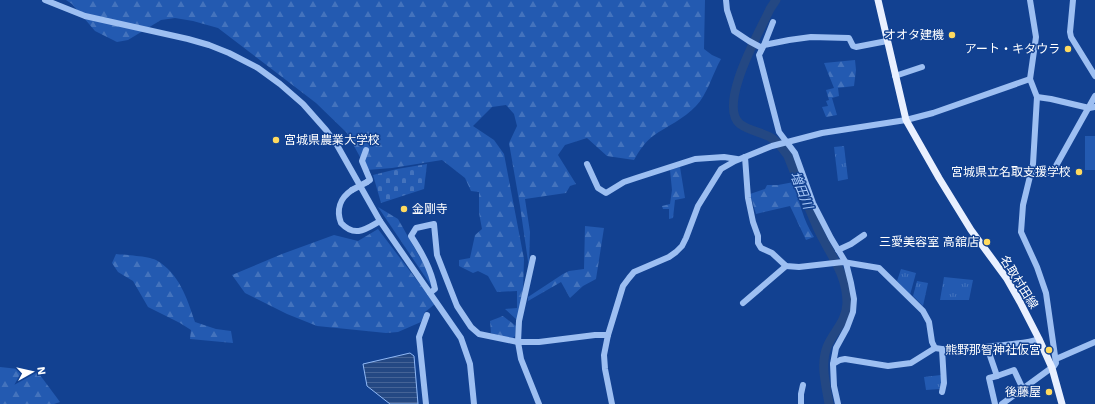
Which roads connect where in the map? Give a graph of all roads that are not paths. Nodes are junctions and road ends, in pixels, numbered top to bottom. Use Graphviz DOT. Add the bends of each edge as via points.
graph roads {
  1 [pos="45,0"];
  2 [pos="726,0"];
  3 [pos="878,0"];
  4 [pos="1030,0"];
  5 [pos="1073,0"];
  6 [pos="773,22"];
  7 [pos="887,40"];
  8 [pos="762,47"];
  9 [pos="922,67"];
  10 [pos="895,76"];
  11 [pos="1095,76"];
  12 [pos="1030,79"];
  13 [pos="1095,96"];
  14 [pos="1037,97"];
  15 [pos="1092,107"];
  16 [pos="906,120"];
  17 [pos="786,142"];
  18 [pos="366,150"];
  19 [pos="745,157"];
  20 [pos="738,160"];
  21 [pos="587,164"];
  22 [pos="1032,172"];
  23 [pos="380,221"];
  24 [pos="864,235"];
  25 [pos="838,250"];
  26 [pos="533,258"];
  27 [pos="845,262"];
  28 [pos="786,266"];
  29 [pos="430,293"];
  30 [pos="743,303"];
  31 [pos="427,315"];
  32 [pos="608,335"];
  33 [pos="1039,339"];
  34 [pos="518,342"];
  35 [pos="1095,342"];
  36 [pos="987,347"];
  37 [pos="935,348"];
  38 [pos="942,349"];
  39 [pos="1056,359"];
  40 [pos="833,364"];
  41 [pos="1052,368"];
  42 [pos="997,376"];
  43 [pos="803,385"];
  44 [pos="1023,389"];
  45 [pos="942,392"];
  46 [pos="426,404"];
  47 [pos="474,404"];
  48 [pos="539,404"];
  49 [pos="612,404"];
  50 [pos="802,404"];
  51 [pos="838,404"];
  52 [pos="995,404"];
  53 [pos="1002,404"];
  54 [pos="1062,404"];
  1 -- 23 [label="street" via="85,16 209,45 258,68 303,104 326,130 346,159"];
  2 -- 8 [label="street" via="734,31"];
  3 -- 7 [label="main road, 名取村田線"];
  4 -- 12 [label="street" via="1036,37"];
  5 -- 11 [label="street" via="1070,32"];
  6 -- 8 [label="street"];
  7 -- 8 [label="street" via="856,47 850,38 811,37"];
  7 -- 10 [label="main road, 名取村田線"];
  8 -- 17 [label="street" via="759,55 776,123"];
  9 -- 10 [label="street"];
  10 -- 16 [label="main road, 名取村田線"];
  12 -- 14 [label="street"];
  12 -- 16 [label="street"];
  13 -- 15 [label="street"];
  14 -- 15 [label="street"];
  14 -- 22 [label="street"];
  15 -- 22 [label="street" via="1052,173"];
  16 -- 17 [label="street"];
  16 -- 33 [label="main road, 名取村田線" via="971,230 1007,279"];
  17 -- 19 [label="street"];
  17 -- 25 [label="street" via="799,163 813,203"];
  18 -- 23 [label="street, bridge" via="362,161 370,180 343,197 338,212 341,224 351,230 362,231"];
  19 -- 20 [label="street"];
  19 -- 28 [label="street" via="748,198 758,244"];
  20 -- 21 [label="street" via="724,157 695,159 624,182 606,193 598,188"];
  20 -- 32 [label="street" via="721,169 698,206 682,246 669,256 634,272 628,278 623,286"];
  22 -- 39 [label="street" via="1023,206 1021,232 1046,293"];
  23 -- 29 [label="street"];
  24 -- 25 [label="street"];
  25 -- 27 [label="street"];
  26 -- 34 [label="street" via="519,321"];
  27 -- 28 [label="street"];
  27 -- 37 [label="street" via="875,267 883,272 926,316"];
  27 -- 40 [label="street" via="854,308 836,348"];
  28 -- 30 [label="street"];
  29 -- 34 [label="street" via="436,289 433,278 411,236 416,228 434,224 437,255 457,306 471,327 479,334"];
  29 -- 47 [label="street" via="456,330 464,347 472,376"];
  31 -- 46 [label="street" via="419,337"];
  32 -- 34 [label="street"];
  32 -- 49 [label="street" via="604,355"];
  33 -- 36 [label="street"];
  33 -- 41 [label="main road, 名取村田線"];
  34 -- 48 [label="street" via="521,359"];
  35 -- 39 [label="street"];
  36 -- 38 [label="street"];
  36 -- 42 [label="street"];
  37 -- 38 [label="street"];
  37 -- 40 [label="street" via="911,363 888,366 845,359"];
  38 -- 45 [label="street"];
  39 -- 41 [label="street" via="1056,364"];
  40 -- 51 [label="street"];
  41 -- 44 [label="street"];
  41 -- 54 [label="main road, 名取村田線"];
  42 -- 44 [label="street" via="1013,367"];
  42 -- 52 [label="street" via="989,378"];
  43 -- 50 [label="street" via="800,394"];
  44 -- 53 [label="street"];
}
